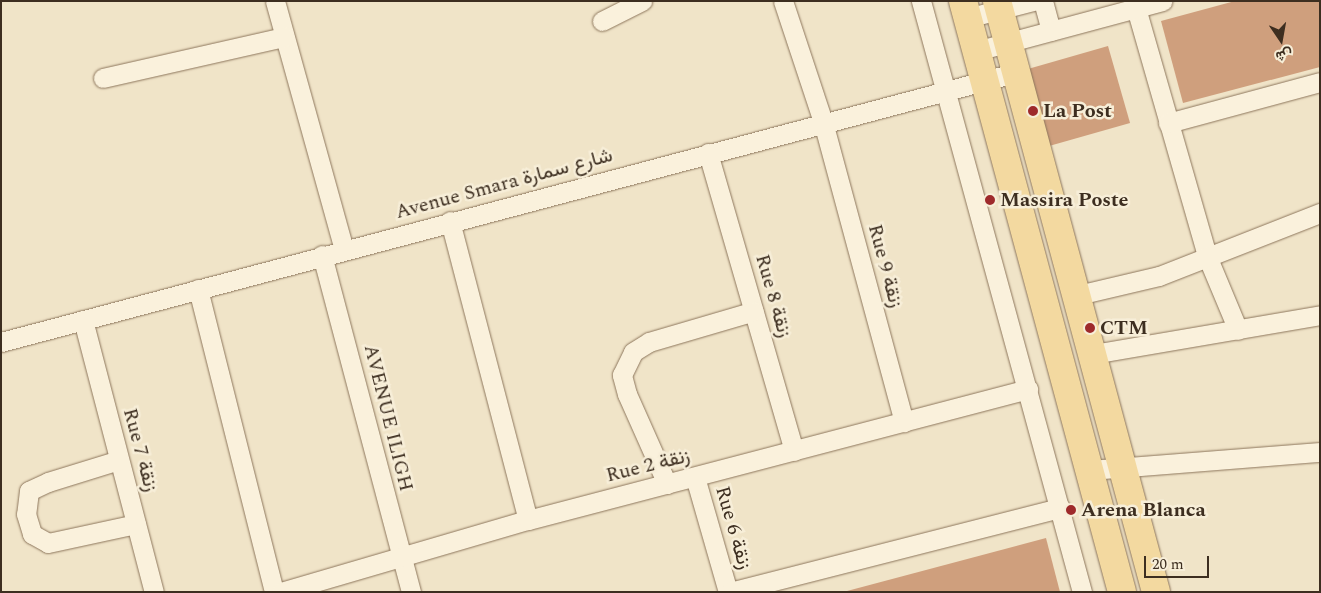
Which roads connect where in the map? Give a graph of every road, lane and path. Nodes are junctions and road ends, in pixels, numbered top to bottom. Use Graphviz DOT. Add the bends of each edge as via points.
graph roads {
  1 [pos="275,1"];
  2 [pos="642,1"];
  3 [pos="783,1"];
  4 [pos="921,1"];
  5 [pos="1033,1"];
  6 [pos="1043,1"];
  7 [pos="1162,1"];
  8 [pos="1135,5"];
  9 [pos="998,6"];
  10 [pos="965,10"];
  11 [pos="602,21"];
  12 [pos="1051,31"];
  13 [pos="284,37"];
  14 [pos="1009,42"];
  15 [pos="976,51"];
  16 [pos="1018,72"];
  17 [pos="103,78"];
  18 [pos="985,80"];
  19 [pos="1320,82"];
  20 [pos="947,90"];
  21 [pos="823,122"];
  22 [pos="1168,122"];
  23 [pos="708,153"];
  24 [pos="1320,212"];
  25 [pos="450,221"];
  26 [pos="344,250"];
  27 [pos="322,255"];
  28 [pos="1207,256"];
  29 [pos="198,289"];
  30 [pos="1078,295"];
  31 [pos="754,311"];
  32 [pos="1320,315"];
  33 [pos="83,320"];
  34 [pos="1238,330"];
  35 [pos="1,342"];
  36 [pos="1094,354"];
  37 [pos="1028,388"];
  38 [pos="904,422"];
  39 [pos="794,451"];
  40 [pos="1320,452"];
  41 [pos="119,460"];
  42 [pos="1123,468"];
  43 [pos="1090,470"];
  44 [pos="695,477"];
  45 [pos="667,484"];
  46 [pos="1060,508"];
  47 [pos="1133,508"];
  48 [pos="1102,515"];
  49 [pos="528,520"];
  50 [pos="136,524"];
  51 [pos="400,555"];
  52 [pos="154,592"];
  53 [pos="274,592"];
  54 [pos="281,592"];
  55 [pos="411,592"];
  56 [pos="729,592"];
  57 [pos="1082,592"];
  58 [pos="1122,592"];
  59 [pos="1156,592"];
  1 -- 13 [label="street"];
  2 -- 11 [label="street"];
  3 -- 21 [label="street, Rue 9 زنقة"];
  4 -- 20 [label="street"];
  5 -- 9 [label="street"];
  6 -- 12 [label="street"];
  7 -- 8 [label="street"];
  8 -- 12 [label="street"];
  8 -- 22 [label="street"];
  9 -- 10 [label="street"];
  9 -- 14 [label="main road"];
  10 -- 15 [label="main road"];
  12 -- 14 [label="street"];
  13 -- 17 [label="street"];
  13 -- 26 [label="street"];
  14 -- 15 [label="street"];
  14 -- 16 [label="main road"];
  15 -- 18 [label="main road"];
  16 -- 18 [label="street, Avenue Smara شارع سمارة"];
  16 -- 30 [label="main road"];
  18 -- 20 [label="street, Avenue Smara شارع سمارة"];
  18 -- 43 [label="main road"];
  19 -- 22 [label="street"];
  20 -- 21 [label="street, Avenue Smara شارع سمارة"];
  20 -- 37 [label="street"];
  21 -- 23 [label="street, Avenue Smara شارع سمارة"];
  21 -- 38 [label="street, Rue 9 زنقة"];
  22 -- 28 [label="street"];
  23 -- 25 [label="street, Avenue Smara شارع سمارة"];
  23 -- 31 [label="street, Rue 8 زنقة"];
  24 -- 28 [label="street"];
  25 -- 26 [label="street, Avenue Smara شارع سمارة"];
  25 -- 49 [label="street"];
  26 -- 27 [label="street, Avenue Smara شارع سمارة"];
  27 -- 29 [label="street, Avenue Smara شارع سمارة"];
  27 -- 51 [label="street, AVENUE ILIGH"];
  28 -- 30 [label="street" via="1159,276"];
  28 -- 34 [label="street"];
  29 -- 33 [label="street, Avenue Smara شارع سمارة"];
  29 -- 53 [label="street"];
  30 -- 36 [label="main road"];
  31 -- 39 [label="street, Rue 8 زنقة"];
  31 -- 45 [label="street" via="649,342 633,352 622,375 627,394"];
  32 -- 34 [label="street"];
  33 -- 35 [label="street, Avenue Smara شارع سمارة"];
  33 -- 41 [label="street, Rue 7 زنقة"];
  34 -- 36 [label="street"];
  36 -- 42 [label="main road"];
  37 -- 38 [label="street, Rue 2 زنقة"];
  37 -- 46 [label="street"];
  38 -- 39 [label="street, Rue 2 زنقة"];
  39 -- 44 [label="street, Rue 2 زنقة"];
  40 -- 42 [label="street"];
  41 -- 50 [label="street, Rue 7 زنقة"];
  41 -- 50 [label="street" via="29,491 26,514 32,534 48,543"];
  42 -- 43 [label="street"];
  42 -- 47 [label="main road"];
  43 -- 48 [label="main road"];
  44 -- 45 [label="street, Rue 2 زنقة"];
  44 -- 56 [label="street, Rue 6 زنقة"];
  45 -- 49 [label="street, Rue 2 زنقة"];
  46 -- 56 [label="street"];
  46 -- 57 [label="street"];
  47 -- 48 [label="main road"];
  47 -- 59 [label="main road"];
  48 -- 58 [label="main road"];
  49 -- 51 [label="street, Rue 2 زنقة"];
  50 -- 52 [label="street, Rue 7 زنقة"];
  51 -- 54 [label="street, Rue 2 زنقة"];
  51 -- 55 [label="street, AVENUE ILIGH"];
}
